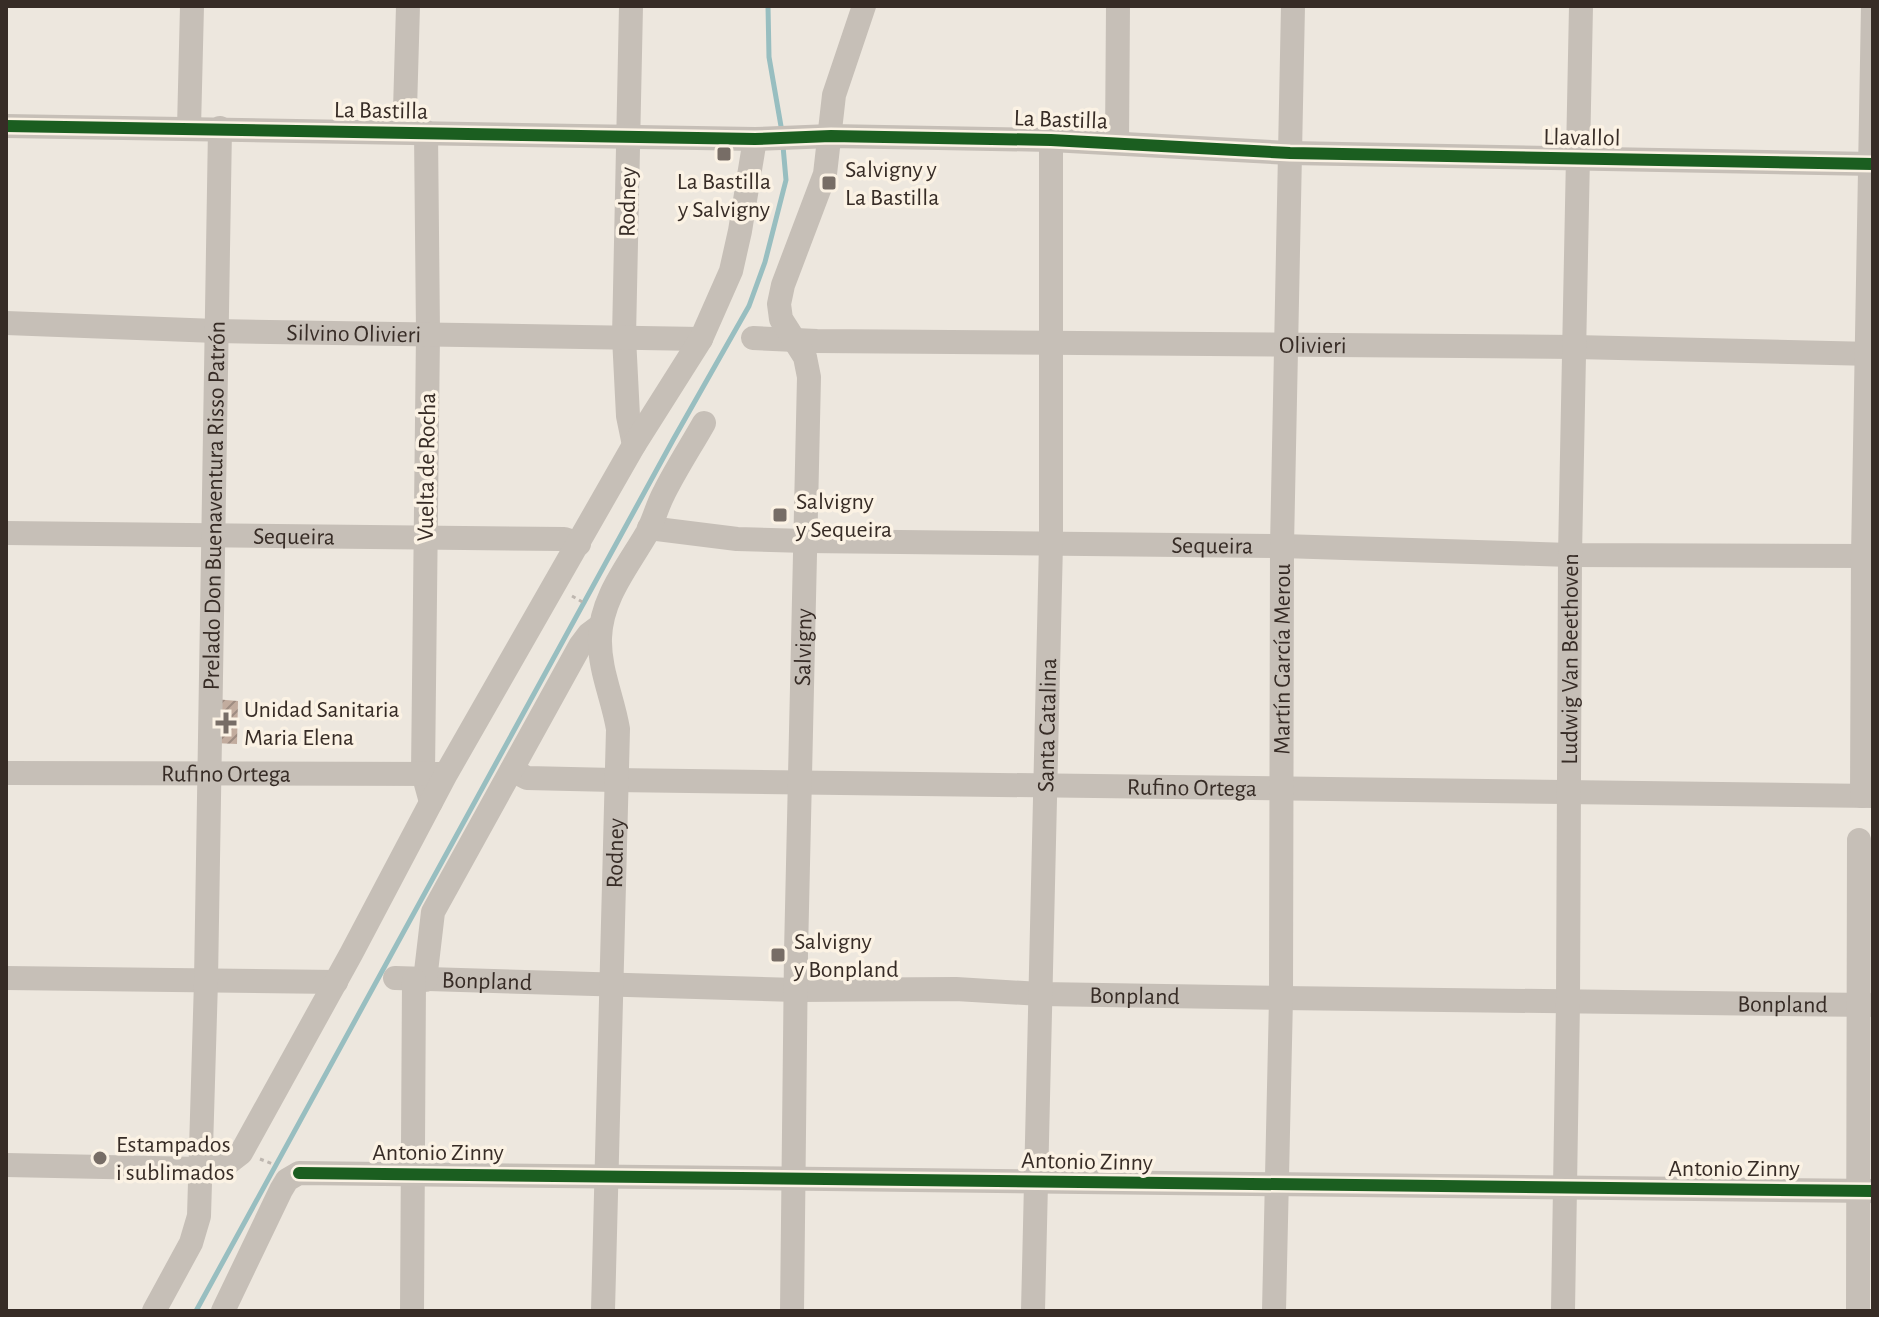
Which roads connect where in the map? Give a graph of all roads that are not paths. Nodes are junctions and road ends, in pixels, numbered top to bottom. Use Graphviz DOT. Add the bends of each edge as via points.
graph roads {
  1 [pos="192,6"];
  2 [pos="408,6"];
  3 [pos="631,6"];
  4 [pos="864,6"];
  5 [pos="1118,6"];
  6 [pos="1293,6"];
  7 [pos="1581,6"];
  8 [pos="1873,6"];
  9 [pos="6,126"];
  10 [pos="189,128"];
  11 [pos="220,128"];
  12 [pos="416,132"];
  13 [pos="831,136"];
  14 [pos="628,137"];
  15 [pos="755,139"];
  16 [pos="1051,140"];
  17 [pos="1117,142"];
  18 [pos="1290,153"];
  19 [pos="1578,159"];
  20 [pos="1871,164"];
  21 [pos="6,323"];
  22 [pos="216,331"];
  23 [pos="428,333"];
  24 [pos="624,337"];
  25 [pos="753,338"];
  26 [pos="701,339"];
  27 [pos="795,340"];
  28 [pos="1051,343"];
  29 [pos="1287,344"];
  30 [pos="1575,347"];
  31 [pos="1871,354"];
  32 [pos="704,423"];
  33 [pos="634,445"];
  34 [pos="649,528"];
  35 [pos="6,533"];
  36 [pos="214,534"];
  37 [pos="424,537"];
  38 [pos="806,541"];
  39 [pos="1051,543"];
  40 [pos="579,544"];
  41 [pos="1282,546"];
  42 [pos="1570,555"];
  43 [pos="1868,556"];
  44 [pos="601,625"];
  45 [pos="512,770"];
  46 [pos="208,772"];
  47 [pos="6,773"];
  48 [pos="435,774"];
  49 [pos="614,780"];
  50 [pos="801,781"];
  51 [pos="1045,787"];
  52 [pos="1281,789"];
  53 [pos="1568,791"];
  54 [pos="1867,796"];
  55 [pos="1859,840"];
  56 [pos="6,978"];
  57 [pos="412,979"];
  58 [pos="206,981"];
  59 [pos="336,982"];
  60 [pos="609,985"];
  61 [pos="796,990"];
  62 [pos="1041,994"];
  63 [pos="1281,998"];
  64 [pos="1568,1002"];
  65 [pos="1866,1005"];
  66 [pos="6,1165"];
  67 [pos="202,1169"];
  68 [pos="415,1174"];
  69 [pos="606,1174"];
  70 [pos="793,1179"];
  71 [pos="1036,1182"];
  72 [pos="1276,1186"];
  73 [pos="1566,1189"];
  74 [pos="1866,1191"];
  75 [pos="154,1311"];
  76 [pos="223,1311"];
  77 [pos="412,1311"];
  78 [pos="603,1311"];
  79 [pos="792,1311"];
  80 [pos="1033,1311"];
  81 [pos="1274,1311"];
  82 [pos="1563,1311"];
  83 [pos="1858,1311"];
  1 -- 10 [label="street"];
  2 -- 12 [label="street, Vuelta de Rocha" via="405,110"];
  3 -- 14 [label="street, Rodney"];
  4 -- 13 [label="street, Salvigny" via="834,95"];
  5 -- 17 [label="street"];
  6 -- 18 [label="street, Martín García Merou"];
  7 -- 19 [label="street, Ludwig Van Beethoven"];
  8 -- 20 [label="street"];
  9 -- 10 [label="street, La Bastilla"];
  10 -- 11 [label="street, La Bastilla"];
  11 -- 12 [label="street, La Bastilla"];
  11 -- 22 [label="street, Prelado Don Buenaventura Risso Patrón"];
  12 -- 14 [label="street, La Bastilla"];
  12 -- 23 [label="street, Vuelta de Rocha"];
  13 -- 15 [label="street, La Bastilla"];
  13 -- 16 [label="street, La Bastilla"];
  13 -- 27 [label="street, Salvigny" via="825,174 779,304 781,319"];
  14 -- 15 [label="street, La Bastilla"];
  14 -- 24 [label="street, Rodney"];
  15 -- 26 [label="street" via="731,271"];
  16 -- 17 [label="street, La Bastilla"];
  16 -- 28 [label="street, Santa Catalina"];
  17 -- 18 [label="street, La Bastilla"];
  18 -- 19 [label="street, Llavallol"];
  18 -- 29 [label="street, Martín García Merou"];
  19 -- 20 [label="street, Llavallol"];
  19 -- 30 [label="street, Ludwig Van Beethoven"];
  20 -- 31 [label="street"];
  21 -- 22 [label="street, Silvino Olivieri"];
  22 -- 23 [label="street, Silvino Olivieri"];
  22 -- 36 [label="street, Prelado Don Buenaventura Risso Patrón"];
  23 -- 24 [label="street, Silvino Olivieri"];
  23 -- 37 [label="street, Vuelta de Rocha"];
  24 -- 26 [label="street, Silvino Olivieri"];
  24 -- 33 [label="street, Rodney"];
  25 -- 27 [label="street, Olivieri"];
  26 -- 33 [label="street"];
  27 -- 28 [label="street, Olivieri"];
  27 -- 38 [label="street, Salvigny" via="809,377"];
  28 -- 29 [label="street, Olivieri"];
  28 -- 39 [label="street, Santa Catalina"];
  29 -- 30 [label="street, Olivieri"];
  29 -- 41 [label="street, Martín García Merou"];
  30 -- 31 [label="street, Olivieri"];
  30 -- 42 [label="street, Ludwig Van Beethoven"];
  31 -- 43 [label="street"];
  32 -- 34 [label="street, Rodney"];
  33 -- 40 [label="street"];
  34 -- 38 [label="street, Sequeira"];
  34 -- 44 [label="street, Rodney" via="612,591"];
  35 -- 36 [label="street, Sequeira"];
  36 -- 37 [label="street, Sequeira"];
  36 -- 46 [label="street, Prelado Don Buenaventura Risso Patrón"];
  37 -- 40 [label="street, Sequeira" via="564,539"];
  37 -- 48 [label="street, Vuelta de Rocha"];
  38 -- 39 [label="street, Sequeira"];
  38 -- 50 [label="street, Salvigny"];
  39 -- 41 [label="street, Sequeira"];
  39 -- 51 [label="street, Santa Catalina"];
  40 -- 48 [label="street"];
  41 -- 42 [label="street, Sequeira"];
  41 -- 52 [label="street, Martín García Merou"];
  42 -- 43 [label="street, Sequeira"];
  42 -- 53 [label="street, Ludwig Van Beethoven"];
  43 -- 54 [label="street"];
  44 -- 45 [label="street" via="580,646"];
  44 -- 49 [label="street, Rodney" via="602,667 618,729"];
  45 -- 49 [label="street, Rufino Ortega" via="527,778"];
  45 -- 57 [label="street" via="433,912"];
  46 -- 47 [label="street, Rufino Ortega"];
  46 -- 48 [label="street, Rufino Ortega"];
  46 -- 58 [label="street, Prelado Don Buenaventura Risso Patrón"];
  48 -- 59 [label="street, Vuelta de Rocha" via="431,802"];
  49 -- 50 [label="street, Rufino Ortega"];
  49 -- 60 [label="street, Rodney"];
  50 -- 51 [label="street, Rufino Ortega"];
  50 -- 61 [label="street, Salvigny"];
  51 -- 52 [label="street, Rufino Ortega"];
  51 -- 62 [label="street, Santa Catalina"];
  52 -- 53 [label="street, Rufino Ortega"];
  52 -- 63 [label="street, Martín García Merou"];
  53 -- 54 [label="street, Rufino Ortega"];
  53 -- 64 [label="street, Ludwig Van Beethoven"];
  55 -- 65 [label="street"];
  56 -- 58 [label="street"];
  57 -- 60 [label="street, Bonpland"];
  57 -- 68 [label="street"];
  58 -- 59 [label="street"];
  58 -- 67 [label="street, Prelado Don Buenaventura Risso Patrón"];
  59 -- 67 [label="street" via="241,1153 223,1167"];
  60 -- 61 [label="street, Bonpland"];
  60 -- 69 [label="street, Rodney"];
  61 -- 62 [label="street, Bonpland"];
  61 -- 70 [label="street, Salvigny"];
  62 -- 63 [label="street, Bonpland"];
  62 -- 71 [label="street, Santa Catalina"];
  63 -- 64 [label="street, Bonpland"];
  63 -- 72 [label="street, Martín García Merou"];
  64 -- 65 [label="street, Bonpland"];
  64 -- 73 [label="street, Ludwig Van Beethoven"];
  65 -- 74 [label="street"];
  66 -- 67 [label="street"];
  67 -- 75 [label="street, Prelado Don Buenaventura Risso Patrón" via="191,1243"];
  68 -- 69 [label="street, Antonio Zinny"];
  68 -- 76 [label="street, Antonio Zinny" via="299,1173 287,1180"];
  68 -- 77 [label="street"];
  69 -- 70 [label="street, Antonio Zinny"];
  69 -- 78 [label="street, Rodney"];
  70 -- 71 [label="street, Antonio Zinny"];
  70 -- 79 [label="street, Salvigny"];
  71 -- 72 [label="street, Antonio Zinny"];
  71 -- 80 [label="street, Santa Catalina"];
  72 -- 73 [label="street, Antonio Zinny"];
  72 -- 81 [label="street, Martín García Merou"];
  73 -- 74 [label="street, Antonio Zinny"];
  73 -- 82 [label="street, Ludwig Van Beethoven"];
  74 -- 83 [label="street"];
}
